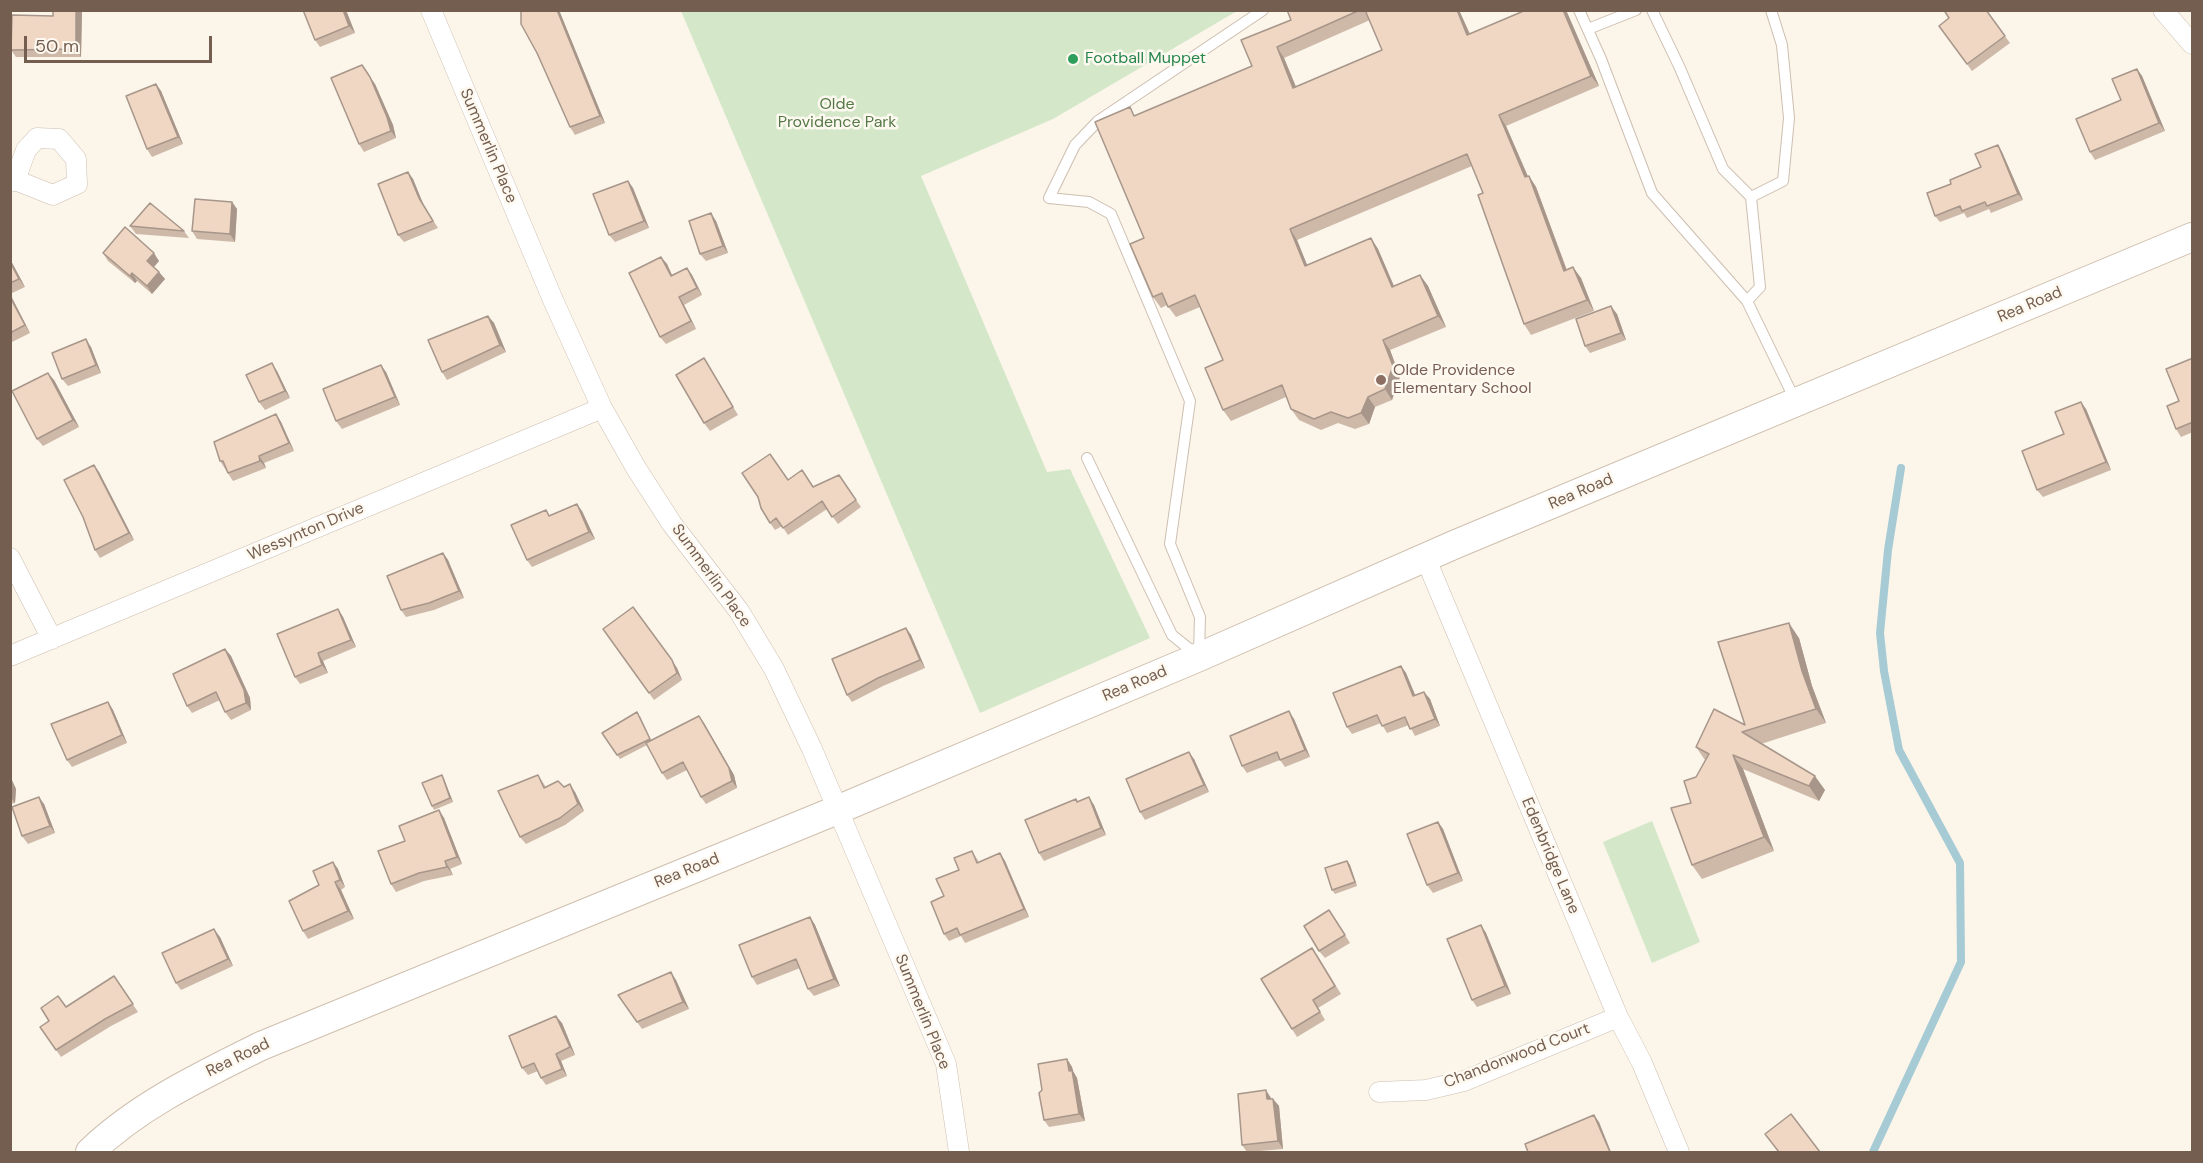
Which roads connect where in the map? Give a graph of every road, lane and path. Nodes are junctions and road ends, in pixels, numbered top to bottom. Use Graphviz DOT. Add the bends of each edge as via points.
graph roads {
  1 [pos="431,10"];
  2 [pos="1263,10"];
  3 [pos="1579,10"];
  4 [pos="1636,10"];
  5 [pos="1652,10"];
  6 [pos="1771,10"];
  7 [pos="2163,10"];
  8 [pos="1588,29"];
  9 [pos="2193,44"];
  10 [pos="1751,197"];
  11 [pos="2193,237"];
  12 [pos="1747,301"];
  13 [pos="1796,402"];
  14 [pos="602,408"];
  15 [pos="1087,458"];
  16 [pos="1425,557"];
  17 [pos="10,558"];
  18 [pos="52,639"];
  19 [pos="10,656"];
  20 [pos="1199,657"];
  21 [pos="837,810"];
  22 [pos="1618,1017"];
  23 [pos="1379,1092"];
  24 [pos="90,1152"];
  25 [pos="959,1152"];
  26 [pos="1679,1152"];
  1 -- 14 [label="street, Summerlin Place"];
  2 -- 20 [label="lane" via="1098,121 1075,145 1049,198 1089,202 1112,213 1190,401 1170,544 1200,617"];
  3 -- 8 [label="lane"];
  4 -- 8 [label="lane"];
  5 -- 10 [label="lane" via="1723,169"];
  6 -- 10 [label="lane" via="1782,45 1790,118 1784,181"];
  7 -- 9 [label="street"];
  8 -- 12 [label="lane" via="1652,193"];
  10 -- 12 [label="lane" via="1760,287"];
  11 -- 13 [label="main road, Rea Road"];
  12 -- 13 [label="lane"];
  13 -- 16 [label="main road, Rea Road"];
  14 -- 18 [label="street, Wessynton Drive"];
  14 -- 21 [label="street, Summerlin Place" via="672,524 739,611 774,669"];
  15 -- 20 [label="lane" via="1172,635"];
  16 -- 20 [label="main road, Rea Road"];
  16 -- 22 [label="street, Edenbridge Lane"];
  17 -- 18 [label="street"];
  18 -- 19 [label="street, Wessynton Drive"];
  20 -- 21 [label="main road, Rea Road"];
  21 -- 24 [label="main road, Rea Road" via="261,1046 142,1111"];
  21 -- 25 [label="street, Summerlin Place" via="945,1064"];
  22 -- 23 [label="street, Chandonwood Court" via="1464,1081 1426,1090"];
  22 -- 26 [label="street, Edenbridge Lane"];
}
